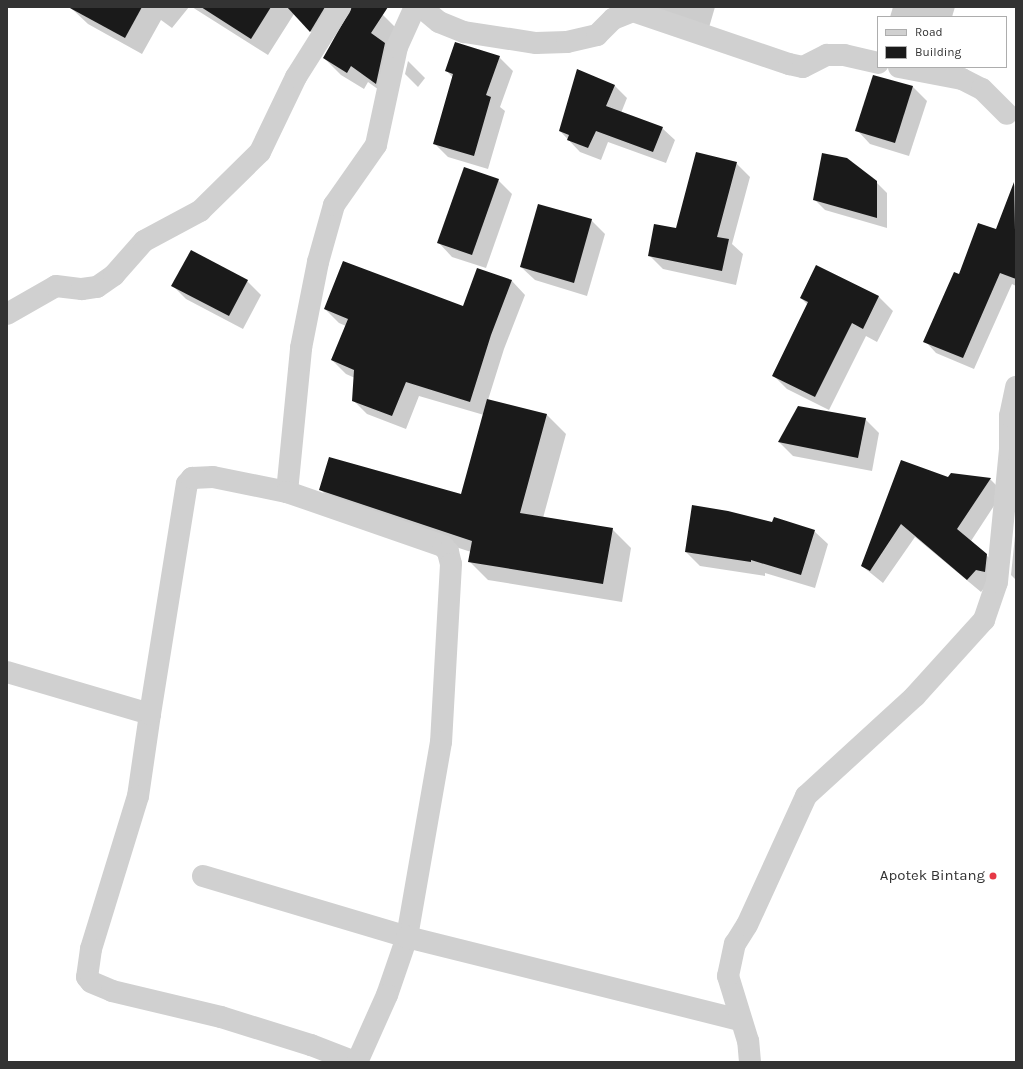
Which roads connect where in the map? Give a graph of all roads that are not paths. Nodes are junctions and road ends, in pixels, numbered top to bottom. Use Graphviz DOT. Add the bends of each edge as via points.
graph roads {
  1 [pos="340,7"];
  2 [pos="415,7"];
  3 [pos="421,7"];
  4 [pos="877,63"];
  5 [pos="904,68"];
  6 [pos="1007,114"];
  7 [pos="7,314"];
  8 [pos="1016,387"];
  9 [pos="287,492"];
  10 [pos="7,672"];
  11 [pos="150,714"];
  12 [pos="203,876"];
  13 [pos="407,937"];
  14 [pos="741,1020"];
  15 [pos="307,1054"];
  16 [pos="356,1062"];
  17 [pos="750,1062"];
  1 -- 7 [label="street" via="296,77 260,152 200,211 144,242 114,275 97,287 82,289 56,286"];
  2 -- 9 [label="street" via="397,47 376,145 334,205 318,262 301,348"];
  3 -- 4 [label="street" via="440,22 464,32 536,43 567,42 597,35 613,19 633,11 803,67 828,56 844,56"];
  5 -- 6 [label="street" via="962,79 982,89"];
  8 -- 14 [label="street" via="1010,416 1010,449 997,582 984,620 915,696 806,796 747,925 735,944 728,964 728,976"];
  9 -- 11 [label="street" via="213,477 192,478 189,481"];
  9 -- 13 [label="street" via="442,546 450,557 441,742"];
  10 -- 11 [label="street"];
  11 -- 15 [label="street" via="138,796 118,870 91,949 86,977 91,982 112,991 221,1017"];
  12 -- 13 [label="street"];
  13 -- 14 [label="street"];
  13 -- 16 [label="street" via="387,995"];
  14 -- 17 [label="street" via="748,1042"];
  15 -- 16 [label="street"];
}
